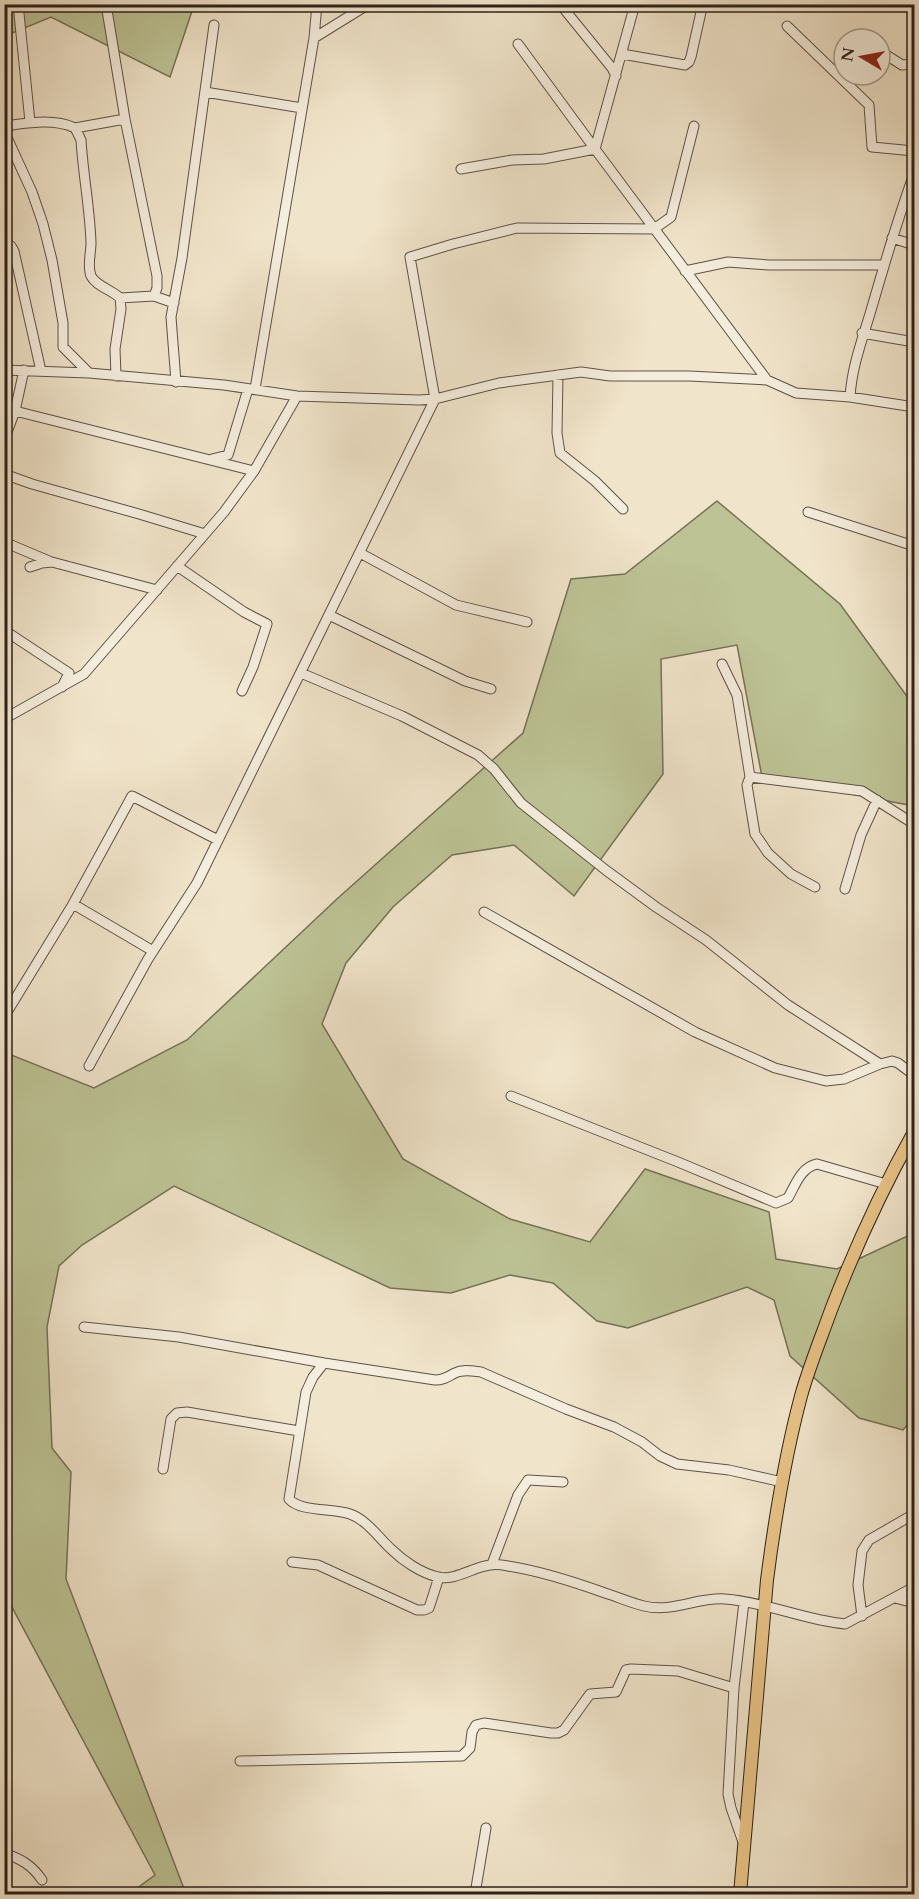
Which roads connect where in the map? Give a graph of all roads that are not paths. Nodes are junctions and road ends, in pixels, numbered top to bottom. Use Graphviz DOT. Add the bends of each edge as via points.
graph roads {
  1 [pos="18,4"];
  2 [pos="106,4"];
  3 [pos="317,4"];
  4 [pos="369,4"];
  5 [pos="560,4"];
  6 [pos="635,4"];
  7 [pos="701,12"];
  8 [pos="214,25"];
  9 [pos="787,26"];
  10 [pos="314,38"];
  11 [pos="518,44"];
  12 [pos="622,54"];
  13 [pos="892,58"];
  14 [pos="915,64"];
  15 [pos="616,76"];
  16 [pos="205,92"];
  17 [pos="302,108"];
  18 [pos="125,119"];
  19 [pos="30,122"];
  20 [pos="4,126"];
  21 [pos="694,126"];
  22 [pos="75,128"];
  23 [pos="4,131"];
  24 [pos="595,149"];
  25 [pos="915,151"];
  26 [pos="461,169"];
  27 [pos="915,174"];
  28 [pos="654,229"];
  29 [pos="892,238"];
  30 [pos="4,243"];
  31 [pos="915,245"];
  32 [pos="884,265"];
  33 [pos="685,271"];
  34 [pos="154,296"];
  35 [pos="120,298"];
  36 [pos="174,303"];
  37 [pos="862,333"];
  38 [pos="915,342"];
  39 [pos="4,370"];
  40 [pos="24,370"];
  41 [pos="41,371"];
  42 [pos="89,373"];
  43 [pos="116,375"];
  44 [pos="558,375"];
  45 [pos="767,380"];
  46 [pos="176,382"];
  47 [pos="251,389"];
  48 [pos="297,396"];
  49 [pos="850,397"];
  50 [pos="435,399"];
  51 [pos="915,406"];
  52 [pos="15,411"];
  53 [pos="4,440"];
  54 [pos="210,460"];
  55 [pos="254,471"];
  56 [pos="4,474"];
  57 [pos="623,509"];
  58 [pos="808,512"];
  59 [pos="205,534"];
  60 [pos="4,542"];
  61 [pos="915,546"];
  62 [pos="360,553"];
  63 [pos="52,562"];
  64 [pos="177,566"];
  65 [pos="30,567"];
  66 [pos="157,590"];
  67 [pos="329,615"];
  68 [pos="528,622"];
  69 [pos="4,630"];
  70 [pos="722,664"];
  71 [pos="301,673"];
  72 [pos="62,687"];
  73 [pos="491,689"];
  74 [pos="242,692"];
  75 [pos="4,719"];
  76 [pos="750,777"];
  77 [pos="876,800"];
  78 [pos="915,824"];
  79 [pos="218,840"];
  80 [pos="815,887"];
  81 [pos="845,889"];
  82 [pos="73,904"];
  83 [pos="484,912"];
  84 [pos="153,951"];
  85 [pos="4,1017"];
  86 [pos="880,1064"];
  87 [pos="89,1066"];
  88 [pos="915,1075"];
  89 [pos="510,1096"];
  90 [pos="915,1132"];
  91 [pos="886,1184"];
  92 [pos="84,1327"];
  93 [pos="324,1364"];
  94 [pos="299,1431"];
  95 [pos="163,1469"];
  96 [pos="563,1482"];
  97 [pos="782,1482"];
  98 [pos="915,1514"];
  99 [pos="292,1562"];
  100 [pos="492,1564"];
  101 [pos="439,1578"];
  102 [pos="915,1587"];
  103 [pos="895,1598"];
  104 [pos="744,1602"];
  105 [pos="915,1603"];
  106 [pos="764,1605"];
  107 [pos="862,1616"];
  108 [pos="734,1688"];
  109 [pos="240,1761"];
  110 [pos="486,1828"];
  111 [pos="744,1844"];
  112 [pos="4,1852"];
  113 [pos="42,1880"];
  114 [pos="475,1894"];
  115 [pos="740,1894"];
  1 -- 19 [label="street"];
  2 -- 18 [label="street"];
  3 -- 10 [label="street"];
  4 -- 10 [label="street"];
  5 -- 15 [label="street"];
  6 -- 12 [label="street"];
  7 -- 12 [label="street" via="691,57 685,65"];
  8 -- 16 [label="street"];
  9 -- 25 [label="street" via="869,105 872,147"];
  10 -- 17 [label="street"];
  11 -- 24 [label="street"];
  12 -- 15 [label="street"];
  13 -- 14 [label="street" via="903,64"];
  15 -- 24 [label="street"];
  16 -- 17 [label="street"];
  16 -- 36 [label="street"];
  17 -- 47 [label="street"];
  18 -- 22 [label="street"];
  18 -- 34 [label="street" via="157,276"];
  19 -- 20 [label="street"];
  19 -- 22 [label="street" via="65,123"];
  21 -- 28 [label="street" via="672,217"];
  22 -- 35 [label="street" via="81,140 90,230 89,270 92,278"];
  23 -- 42 [label="street" via="43,224 63,323 63,347"];
  24 -- 26 [label="street"];
  24 -- 28 [label="street"];
  27 -- 29 [label="street"];
  28 -- 33 [label="street"];
  28 -- 50 [label="street" via="517,228 410,257"];
  29 -- 31 [label="street"];
  29 -- 32 [label="street"];
  30 -- 41 [label="street" via="15,251"];
  32 -- 33 [label="street" via="728,262"];
  32 -- 37 [label="street"];
  33 -- 45 [label="street"];
  34 -- 35 [label="street"];
  34 -- 36 [label="street"];
  35 -- 43 [label="street"];
  36 -- 46 [label="street" via="171,317"];
  37 -- 38 [label="street"];
  37 -- 49 [label="street"];
  39 -- 40 [label="street"];
  40 -- 41 [label="street"];
  40 -- 52 [label="street"];
  41 -- 42 [label="street"];
  42 -- 43 [label="street"];
  43 -- 46 [label="street"];
  44 -- 45 [label="street" via="580,372"];
  44 -- 50 [label="street" via="499,383"];
  44 -- 57 [label="street" via="560,453"];
  45 -- 49 [label="street" via="796,393"];
  46 -- 47 [label="street"];
  47 -- 48 [label="street"];
  47 -- 54 [label="street" via="228,455"];
  48 -- 50 [label="street"];
  48 -- 55 [label="street"];
  49 -- 51 [label="street"];
  50 -- 62 [label="street"];
  52 -- 53 [label="street"];
  52 -- 54 [label="street"];
  54 -- 55 [label="street"];
  55 -- 59 [label="street"];
  56 -- 59 [label="street"];
  58 -- 61 [label="street"];
  59 -- 64 [label="street"];
  60 -- 63 [label="street"];
  62 -- 67 [label="street"];
  62 -- 68 [label="street" via="456,605"];
  63 -- 65 [label="street"];
  63 -- 66 [label="street"];
  64 -- 66 [label="street"];
  64 -- 74 [label="street" via="267,624"];
  66 -- 72 [label="street" via="84,674"];
  67 -- 71 [label="street"];
  67 -- 73 [label="street" via="465,681"];
  69 -- 72 [label="street" via="69,673"];
  70 -- 76 [label="street" via="737,695"];
  71 -- 79 [label="street"];
  71 -- 86 [label="street" via="402,716 478,755 521,803 607,871 706,940 788,1005"];
  72 -- 75 [label="street"];
  76 -- 77 [label="street" via="862,791"];
  76 -- 80 [label="street" via="747,785 755,834 768,853"];
  77 -- 78 [label="street"];
  77 -- 81 [label="street"];
  79 -- 82 [label="street" via="132,796"];
  79 -- 84 [label="street" via="197,883"];
  82 -- 84 [label="street"];
  82 -- 85 [label="street"];
  83 -- 86 [label="street" via="695,1032 775,1068 826,1081 844,1079"];
  84 -- 87 [label="street"];
  86 -- 88 [label="street" via="892,1061"];
  89 -- 91 [label="street" via="776,1203 788,1198 802,1173 817,1164"];
  90 -- 91 [label="main road"];
  91 -- 97 [label="main road" via="850,1260 821,1338 802,1394"];
  92 -- 93 [label="street" via="178,1337"];
  93 -- 94 [label="street" via="306,1392"];
  93 -- 97 [label="street" via="435,1380 467,1370 481,1372 614,1426 677,1464"];
  94 -- 95 [label="street" via="205,1414 177,1413 171,1419"];
  94 -- 101 [label="street" via="289,1494 293,1504 331,1509 358,1518 407,1562"];
  96 -- 100 [label="street" via="528,1480 518,1495"];
  97 -- 106 [label="main road"];
  98 -- 107 [label="street" via="869,1540 862,1551 858,1585"];
  99 -- 101 [label="street" via="326,1568 417,1610 429,1608"];
  100 -- 101 [label="street"];
  100 -- 104 [label="street" via="546,1575 645,1606 665,1609 694,1601"];
  102 -- 103 [label="street"];
  103 -- 105 [label="street"];
  103 -- 107 [label="street"];
  104 -- 106 [label="street"];
  104 -- 108 [label="street"];
  106 -- 107 [label="street" via="833,1623 845,1624"];
  106 -- 111 [label="main road"];
  108 -- 109 [label="street" via="678,1671 631,1669 623,1673 616,1692 590,1694 564,1730 551,1733 476,1725 470,1748 462,1756"];
  108 -- 111 [label="street" via="728,1794"];
  110 -- 114 [label="street"];
  111 -- 115 [label="main road"];
  112 -- 113 [label="street" via="24,1861"];
}
